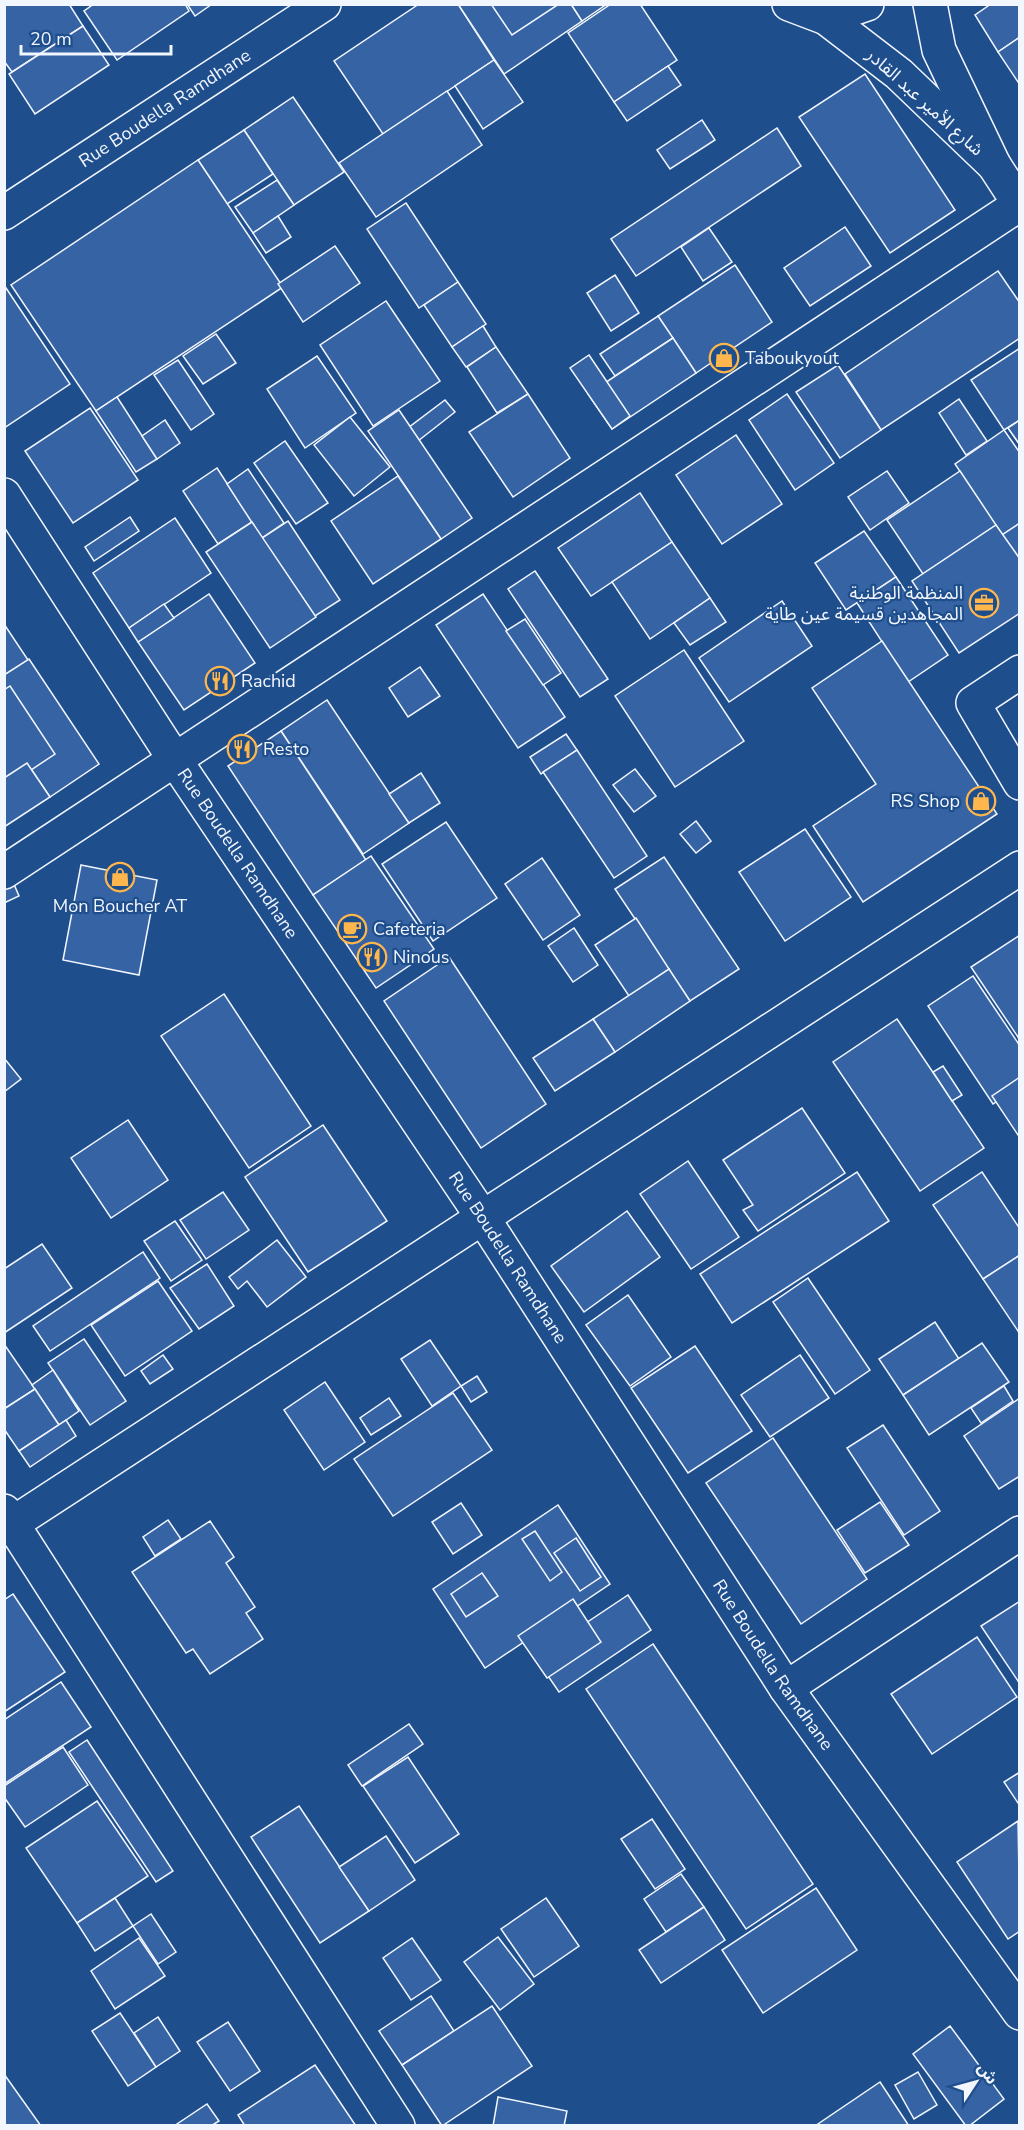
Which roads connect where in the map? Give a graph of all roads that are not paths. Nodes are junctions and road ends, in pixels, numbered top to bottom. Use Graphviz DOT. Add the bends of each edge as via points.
graph roads {
  1 [pos="324,4"];
  2 [pos="789,4"];
  3 [pos="867,4"];
  4 [pos="930,4"];
  5 [pos="826,18"];
  6 [pos="994,165"];
  7 [pos="1019,205"];
  8 [pos="4,213"];
  9 [pos="4,495"];
  10 [pos="1020,672"];
  11 [pos="175,760"];
  12 [pos="1020,783"];
  13 [pos="1020,868"];
  14 [pos="4,872"];
  15 [pos="483,1218"];
  16 [pos="7,1521"];
  17 [pos="1020,1533"];
  18 [pos="786,1688"];
  19 [pos="1020,2013"];
  20 [pos="398,2126"];
  1 -- 8 [label="street, Rue Boudella Ramdhane"];
  2 -- 5 [label="street, شارع الأمير عبد القادر"];
  3 -- 5 [label="street"];
  4 -- 6 [label="street, شارع الأمير عبد القادر" via="939,50"];
  5 -- 6 [label="street, شارع الأمير عبد القادر" via="899,74"];
  6 -- 7 [label="street, شارع الأمير عبد القادر"];
  7 -- 11 [label="street"];
  9 -- 11 [label="street, Rue Boudella Ramdhane"];
  10 -- 12 [label="street" via="973,704"];
  11 -- 14 [label="street"];
  11 -- 15 [label="street, Rue Boudella Ramdhane"];
  13 -- 15 [label="street"];
  15 -- 16 [label="street"];
  15 -- 18 [label="street, Rue Boudella Ramdhane"];
  16 -- 20 [label="street"];
  17 -- 18 [label="street"];
  18 -- 19 [label="street, Rue Boudella Ramdhane"];
}
